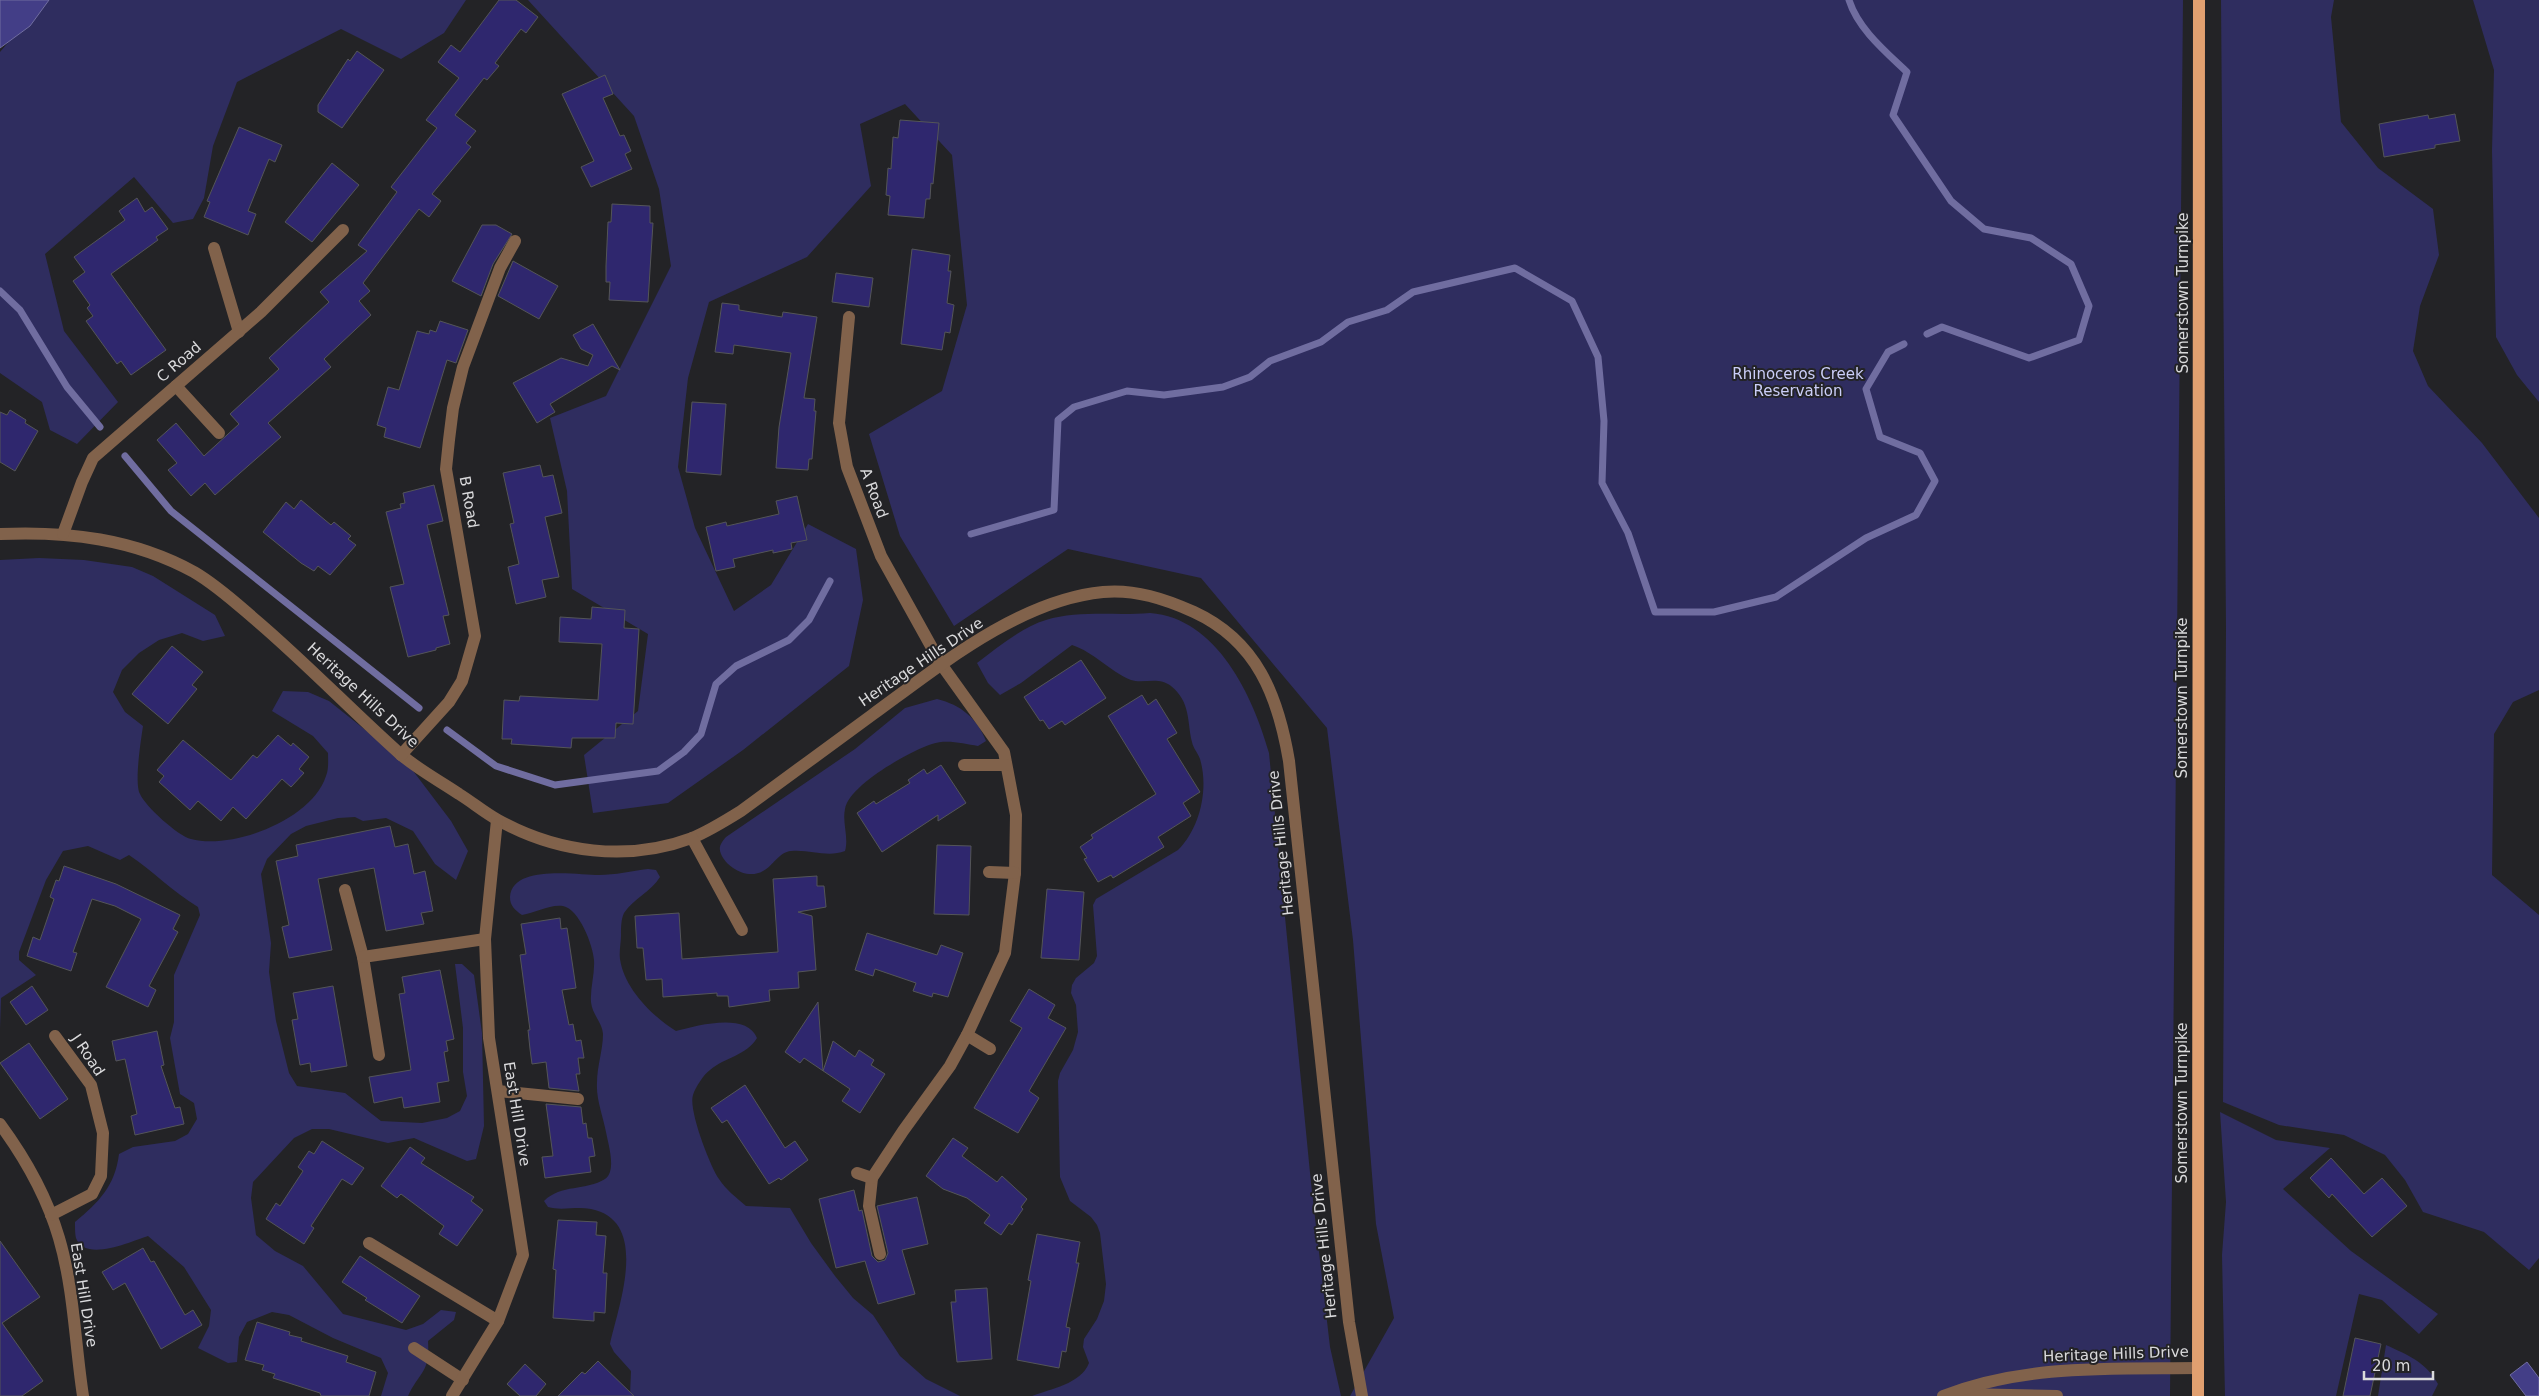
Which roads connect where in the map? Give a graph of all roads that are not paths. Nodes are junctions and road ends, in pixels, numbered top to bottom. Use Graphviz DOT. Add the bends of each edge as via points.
graph roads {
  1 [pos="2199,0"];
  2 [pos="343,230"];
  3 [pos="515,241"];
  4 [pos="214,248"];
  5 [pos="849,317"];
  6 [pos="239,332"];
  7 [pos="176,386"];
  8 [pos="219,433"];
  9 [pos="0,534"];
  10 [pos="63,534"];
  11 [pos="941,664"];
  12 [pos="401,755"];
  13 [pos="964,765"];
  14 [pos="1006,766"];
  15 [pos="498,820"];
  16 [pos="692,838"];
  17 [pos="989,872"];
  18 [pos="1015,873"];
  19 [pos="345,890"];
  20 [pos="742,930"];
  21 [pos="484,938"];
  22 [pos="363,958"];
  23 [pos="967,1035"];
  24 [pos="56,1036"];
  25 [pos="990,1049"];
  26 [pos="378,1055"];
  27 [pos="498,1091"];
  28 [pos="578,1100"];
  29 [pos="0,1124"];
  30 [pos="857,1173"];
  31 [pos="872,1178"];
  32 [pos="51,1215"];
  33 [pos="369,1243"];
  34 [pos="880,1254"];
  35 [pos="498,1321"];
  36 [pos="414,1348"];
  37 [pos="2198,1368"];
  38 [pos="462,1380"];
  39 [pos="1945,1395"];
  40 [pos="83,1396"];
  41 [pos="452,1396"];
  42 [pos="1362,1396"];
  43 [pos="2058,1396"];
  44 [pos="2198,1396"];
  1 -- 37 [label="main road, Somerstown Turnpike"];
  2 -- 6 [label="street, C Road"];
  3 -- 12 [label="street, B Road" via="500,268 463,367 453,408 446,469 475,636 462,681 450,702"];
  4 -- 6 [label="street"];
  5 -- 11 [label="street, A Road" via="839,423 847,467 881,556"];
  6 -- 7 [label="street, C Road"];
  7 -- 8 [label="street"];
  7 -- 10 [label="street, C Road" via="93,458"];
  9 -- 10 [label="street, Heritage Hills Drive"];
  10 -- 12 [label="street, Heritage Hills Drive" via="131,545 196,573 232,599 287,647"];
  11 -- 14 [label="street, A Road" via="1004,752"];
  11 -- 16 [label="street, Heritage Hills Drive" via="741,811"];
  11 -- 42 [label="street, Heritage Hills Drive" via="1031,612 1067,599 1103,592 1139,593 1173,602 1199,614 1235,639 1257,665 1271,691 1283,726 1289,761 1349,1322"];
  12 -- 15 [label="street, Heritage Hills Drive"];
  13 -- 14 [label="street"];
  14 -- 18 [label="street, A Road" via="1016,815"];
  15 -- 16 [label="street, Heritage Hills Drive" via="560,846 593,852 661,846"];
  15 -- 21 [label="street, East Hill Drive"];
  16 -- 20 [label="street"];
  17 -- 18 [label="street"];
  18 -- 23 [label="street, A Road" via="1005,953"];
  19 -- 22 [label="street"];
  21 -- 22 [label="street"];
  21 -- 27 [label="street, East Hill Drive" via="489,1038"];
  22 -- 26 [label="street"];
  23 -- 25 [label="street"];
  23 -- 31 [label="street, A Road" via="950,1066"];
  24 -- 32 [label="street, J Road" via="91,1085 103,1133 101,1176 92,1194"];
  27 -- 28 [label="street"];
  27 -- 35 [label="street, East Hill Drive" via="523,1255"];
  29 -- 32 [label="street, East Hill Drive" via="20,1153"];
  30 -- 31 [label="street"];
  31 -- 34 [label="street" via="869,1206"];
  32 -- 40 [label="street, East Hill Drive" via="68,1279"];
  33 -- 35 [label="street"];
  35 -- 38 [label="street, East Hill Drive"];
  36 -- 38 [label="street"];
  37 -- 39 [label="street, Heritage Hills Drive" via="2068,1369 1986,1383"];
  37 -- 44 [label="main road, Somerstown Turnpike"];
  38 -- 41 [label="street, East Hill Drive"];
  39 -- 43 [label="street, Heritage Hills Drive"];
}
